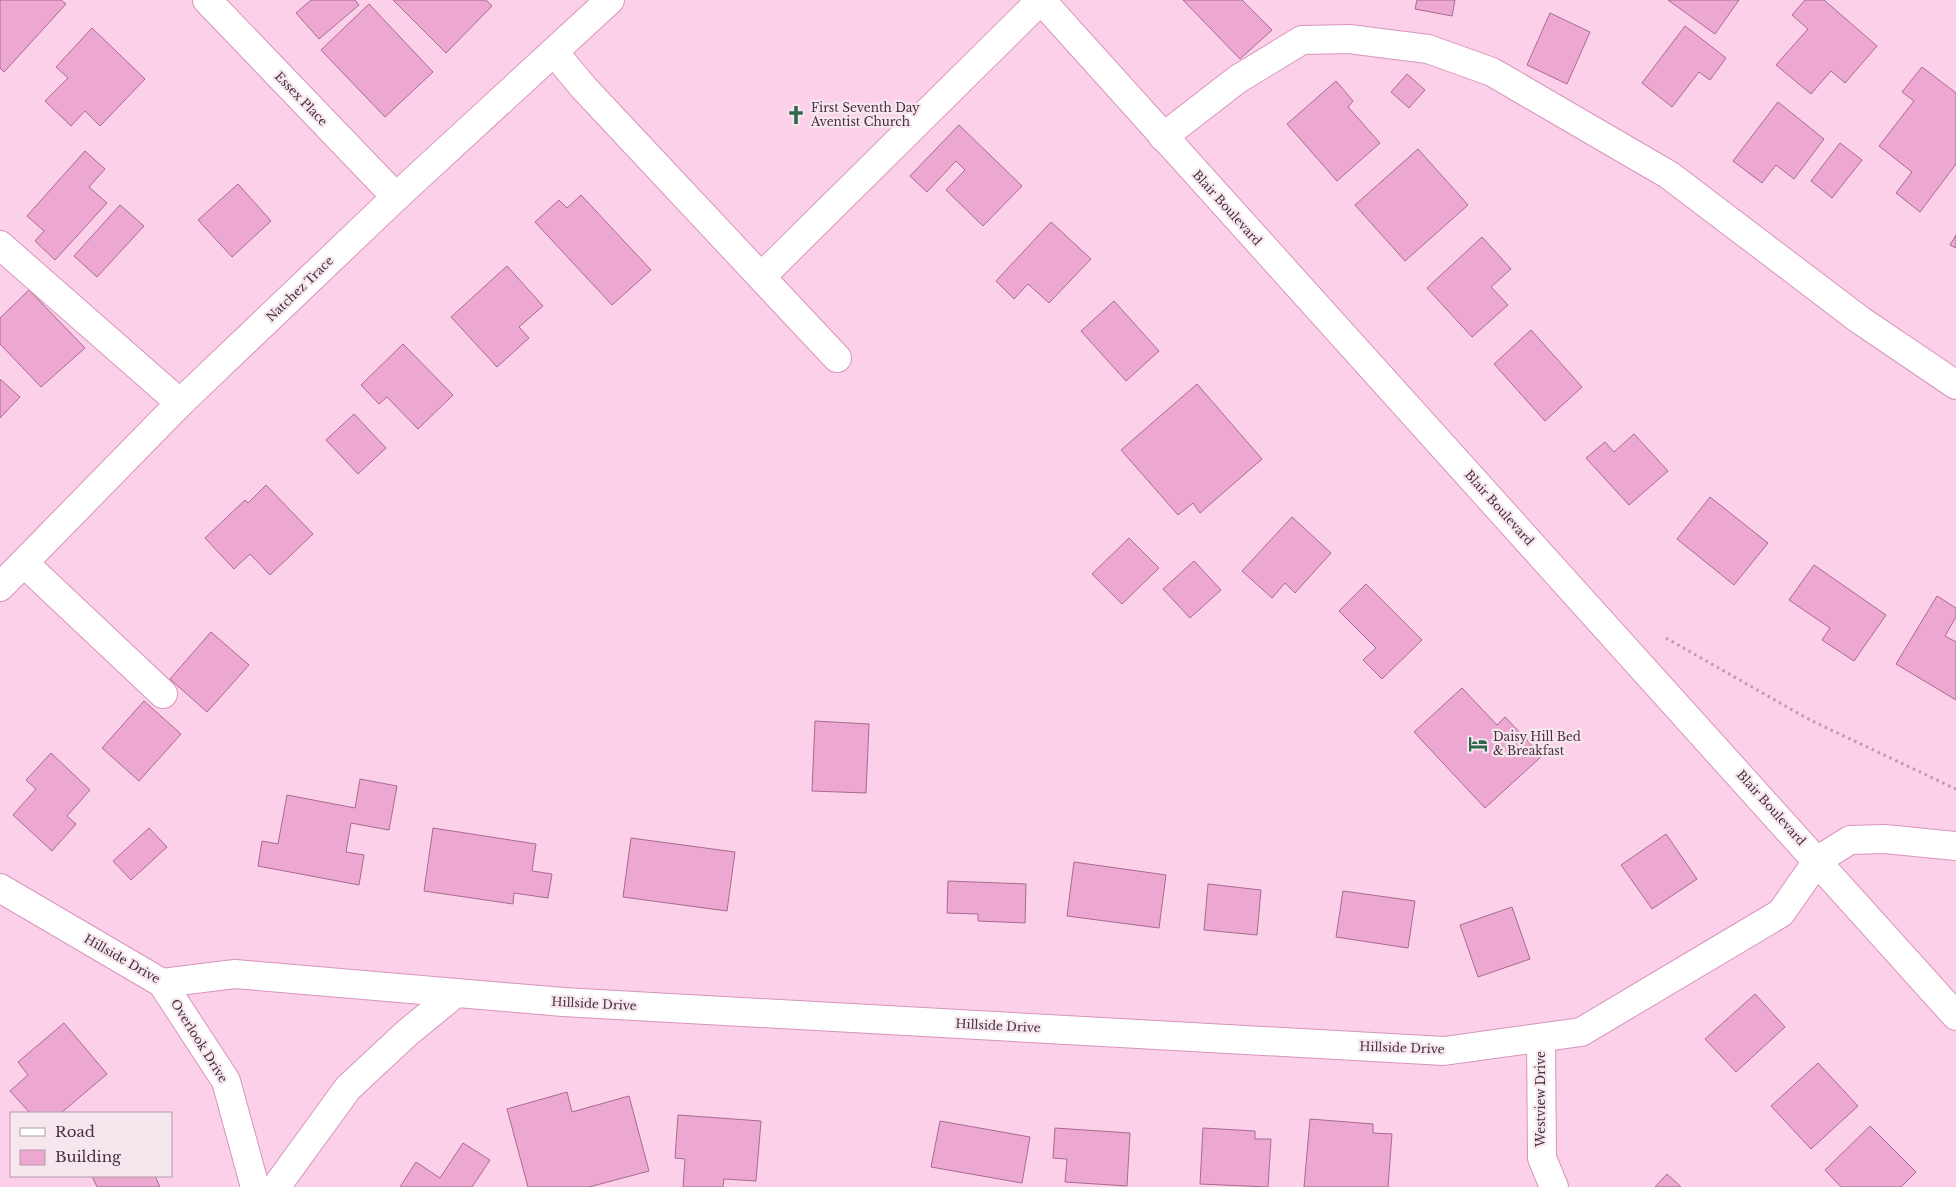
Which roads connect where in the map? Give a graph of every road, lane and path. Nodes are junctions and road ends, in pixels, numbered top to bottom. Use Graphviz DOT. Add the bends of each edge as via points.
graph roads {
  1 [pos="207,0"];
  2 [pos="610,0"];
  3 [pos="1041,0"];
  4 [pos="554,52"];
  5 [pos="1163,137"];
  6 [pos="396,197"];
  7 [pos="0,244"];
  8 [pos="761,277"];
  9 [pos="838,358"];
  10 [pos="1956,385"];
  11 [pos="180,403"];
  12 [pos="24,563"];
  13 [pos="0,587"];
  14 [pos="1666,638"];
  15 [pos="163,694"];
  16 [pos="1956,789"];
  17 [pos="1956,846"];
  18 [pos="1818,860"];
  19 [pos="0,888"];
  20 [pos="162,983"];
  21 [pos="456,993"];
  22 [pos="1956,1016"];
  23 [pos="1541,1038"];
  24 [pos="255,1187"];
  25 [pos="276,1187"];
  26 [pos="1554,1187"];
  1 -- 6 [label="street, Essex Place"];
  2 -- 4 [label="street, Natchez Trace"];
  3 -- 5 [label="street, Blair Boulevard"];
  3 -- 8 [label="street"];
  4 -- 6 [label="street, Natchez Trace"];
  4 -- 8 [label="street"];
  5 -- 10 [label="street" via="1238,79 1302,40 1349,39 1428,48 1492,72 1669,175 1860,320"];
  5 -- 18 [label="street, Blair Boulevard"];
  6 -- 11 [label="street, Natchez Trace"];
  7 -- 11 [label="street"];
  8 -- 9 [label="street"];
  11 -- 12 [label="street, Natchez Trace"];
  12 -- 13 [label="street, Natchez Trace"];
  12 -- 15 [label="street"];
  14 -- 16 [label="path" via="1810,720"];
  17 -- 18 [label="street, Hillside Drive" via="1885,839 1850,840"];
  18 -- 22 [label="street, Blair Boulevard"];
  18 -- 23 [label="street, Hillside Drive" via="1781,914 1581,1032"];
  19 -- 20 [label="street, Hillside Drive"];
  20 -- 21 [label="street, Hillside Drive" via="235,974"];
  20 -- 24 [label="street, Overlook Drive" via="226,1081"];
  21 -- 23 [label="street, Hillside Drive" via="572,1003 1444,1051"];
  21 -- 25 [label="street" via="348,1088"];
  23 -- 26 [label="street, Westview Drive" via="1542,1158"];
}
